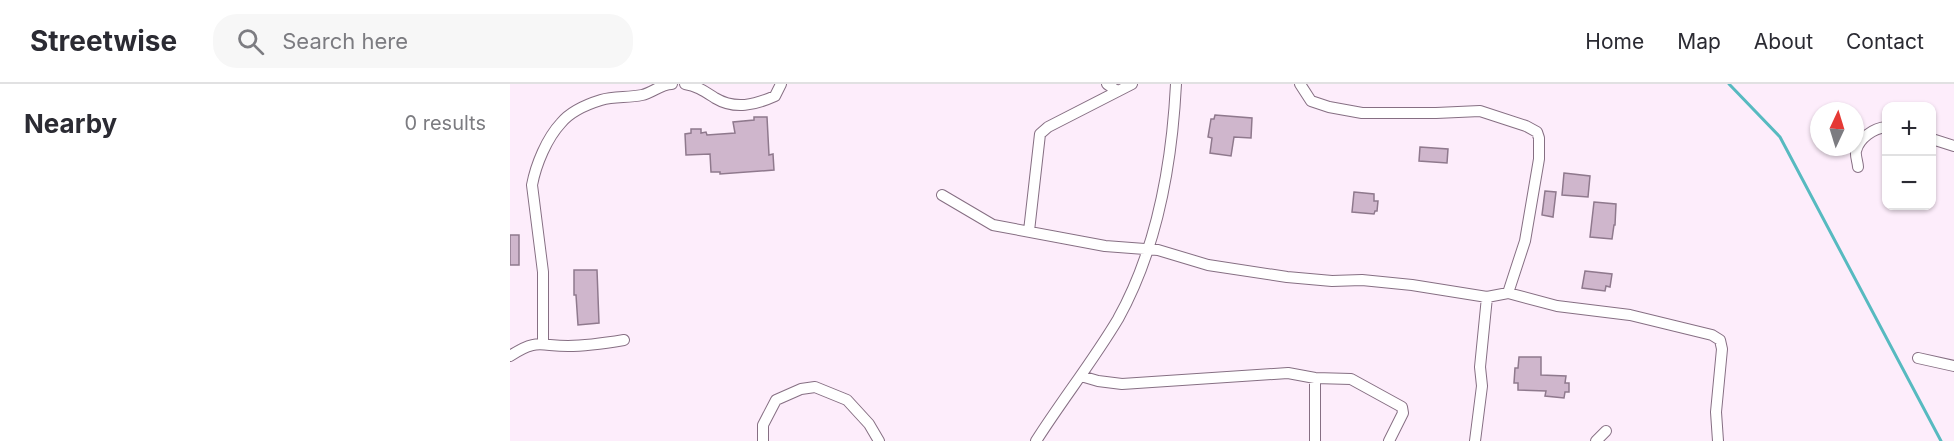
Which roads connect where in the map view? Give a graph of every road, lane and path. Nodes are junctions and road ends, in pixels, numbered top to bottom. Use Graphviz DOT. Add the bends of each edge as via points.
graph roads {
  1 [pos="672,84"];
  2 [pos="685,84"];
  3 [pos="781,84"];
  4 [pos="1107,84"];
  5 [pos="1132,84"];
  6 [pos="1176,84"];
  7 [pos="1300,84"];
  8 [pos="1117,91"];
  9 [pos="1882,128"];
  10 [pos="1936,140"];
  11 [pos="1954,146"];
  12 [pos="1858,167"];
  13 [pos="942,195"];
  14 [pos="1029,231"];
  15 [pos="1147,250"];
  16 [pos="1508,293"];
  17 [pos="1487,297"];
  18 [pos="624,340"];
  19 [pos="543,343"];
  20 [pos="510,356"];
  21 [pos="1918,358"];
  22 [pos="1954,366"];
  23 [pos="1081,376"];
  24 [pos="1315,378"];
  25 [pos="1606,431"];
  26 [pos="764,441"];
  27 [pos="879,441"];
  28 [pos="1036,441"];
  29 [pos="1315,441"];
  30 [pos="1389,441"];
  31 [pos="1475,441"];
  32 [pos="1596,441"];
  33 [pos="1718,441"];
  1 -- 19 [label="street" via="644,95 601,100 571,114 552,136 532,185 543,272"];
  2 -- 3 [label="street" via="698,86 718,100 736,106 757,104 775,96"];
  4 -- 8 [label="street"];
  5 -- 8 [label="street"];
  6 -- 15 [label="street" via="1170,146"];
  7 -- 16 [label="street" via="1311,101 1329,107 1373,113 1480,111 1537,132 1539,159 1525,241"];
  8 -- 14 [label="street" via="1040,134"];
  9 -- 12 [label="street" via="1871,131 1864,139 1856,152"];
  10 -- 11 [label="street"];
  13 -- 14 [label="street" via="993,225"];
  14 -- 15 [label="street"];
  15 -- 17 [label="street" via="1248,272 1372,281"];
  15 -- 23 [label="street" via="1117,319"];
  16 -- 17 [label="street"];
  16 -- 33 [label="street" via="1557,306 1630,315 1712,335 1719,340 1722,357 1716,412"];
  17 -- 31 [label="street"];
  18 -- 19 [label="street" via="566,346"];
  19 -- 20 [label="street" via="524,347"];
  21 -- 22 [label="street"];
  23 -- 24 [label="street" via="1122,384 1288,373"];
  23 -- 28 [label="street"];
  24 -- 29 [label="street"];
  24 -- 30 [label="street" via="1351,379 1402,408"];
  25 -- 32 [label="street"];
  26 -- 27 [label="street" via="763,425 776,400 815,387 847,400"];
}
